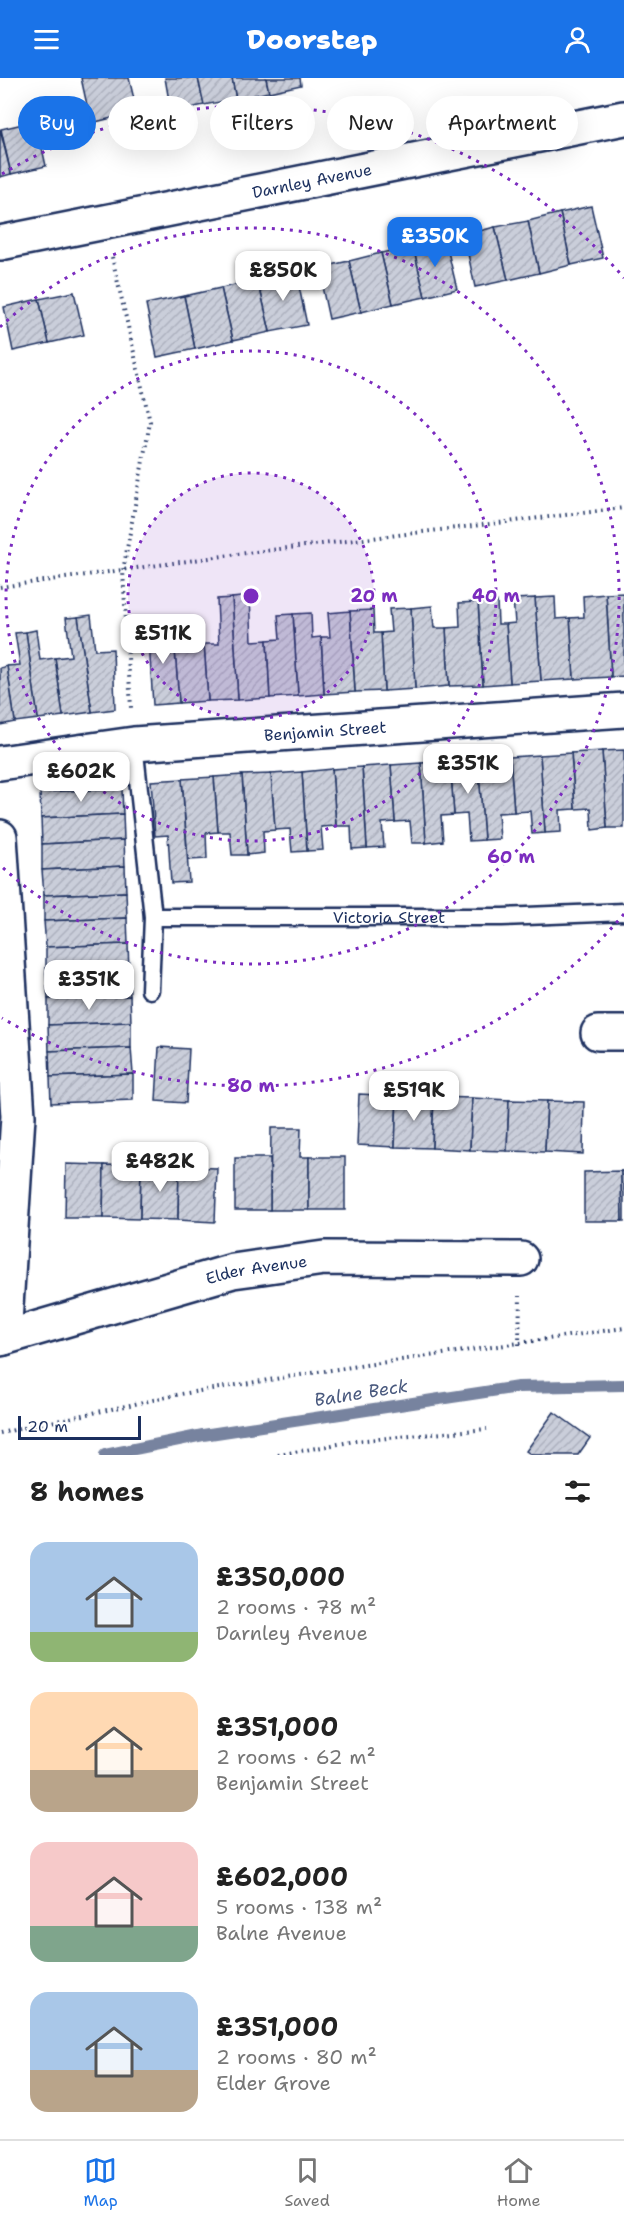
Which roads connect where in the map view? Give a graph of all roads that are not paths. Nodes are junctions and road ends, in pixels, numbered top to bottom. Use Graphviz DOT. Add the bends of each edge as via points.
graph roads {
  1 [pos="624,118"];
  2 [pos="0,243"];
  3 [pos="624,710"];
  4 [pos="134,744"];
  5 [pos="0,763"];
  6 [pos="0,837"];
  7 [pos="624,912"];
  8 [pos="153,917"];
  9 [pos="150,990"];
  10 [pos="521,1259"];
  11 [pos="2,1339"];
  1 -- 2 [label="street, Darnley Avenue"];
  3 -- 4 [label="street, Benjamin Street"];
  4 -- 5 [label="street, Benjamin Street"];
  4 -- 8 [label="lane"];
  6 -- 11 [label="street" via="18,1116"];
  7 -- 8 [label="lane, Victoria Street" via="502,917"];
  8 -- 9 [label="lane"];
  10 -- 11 [label="street, Elder Avenue" via="324,1258 233,1271"];
}
